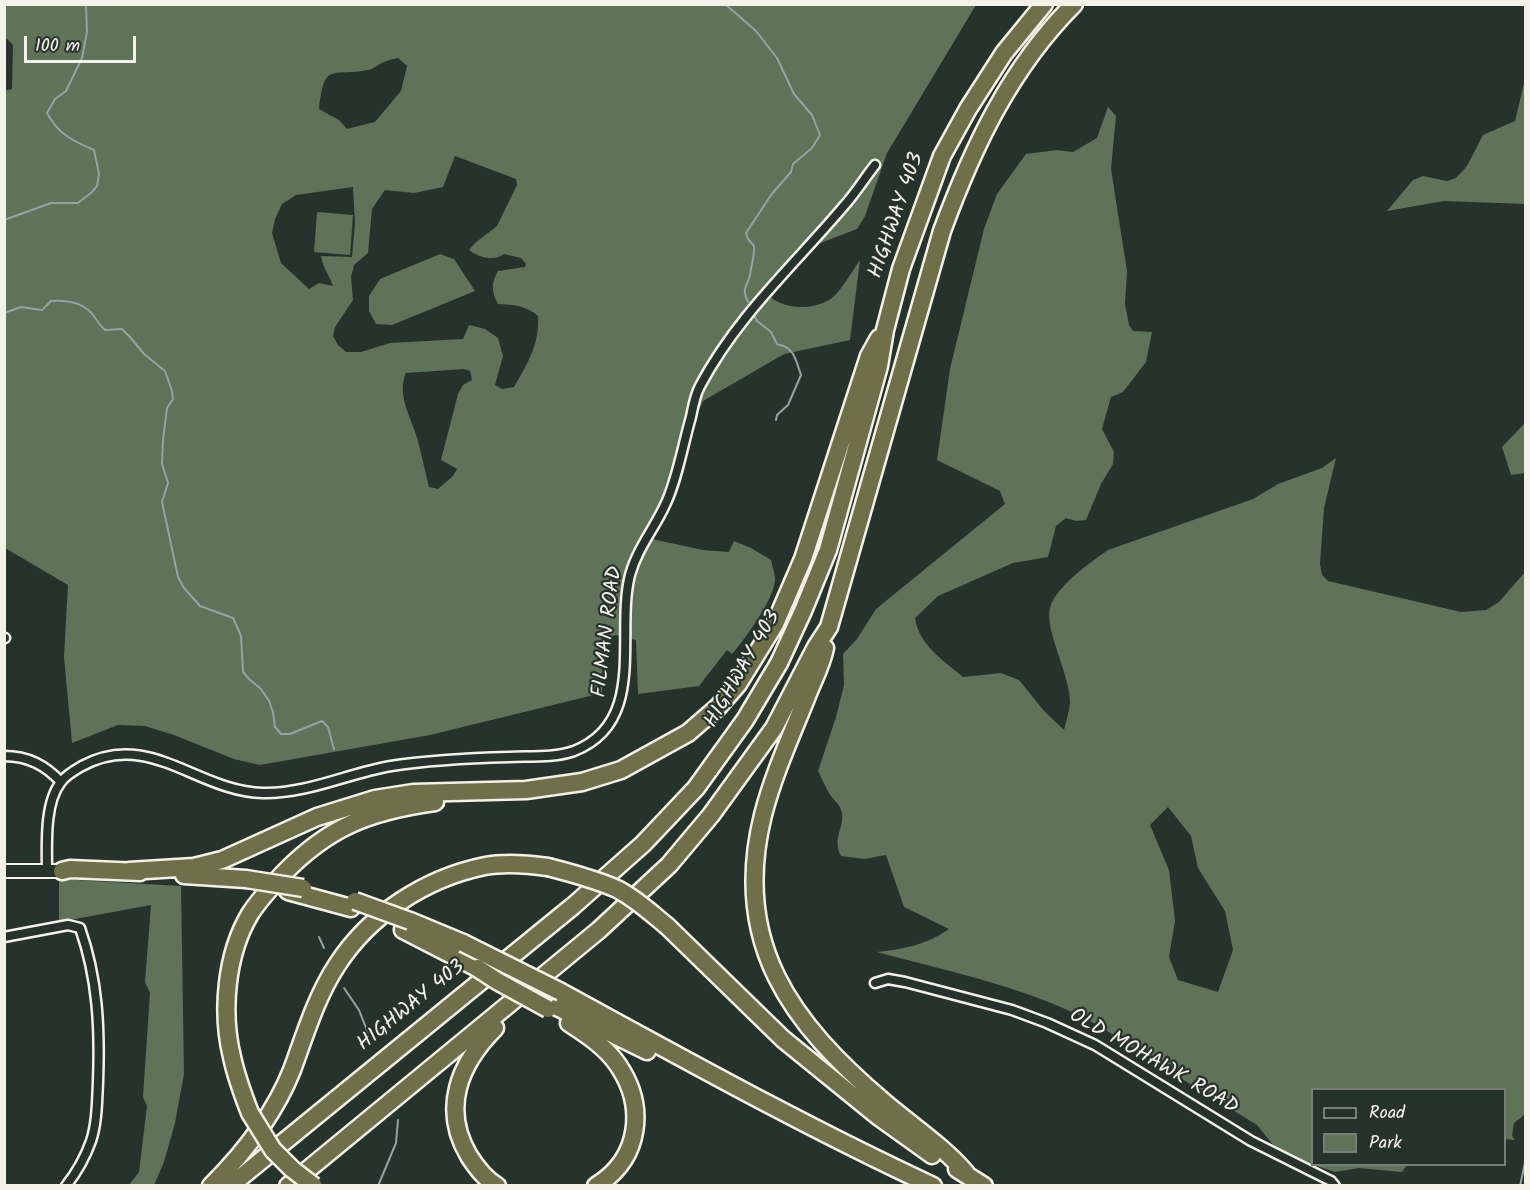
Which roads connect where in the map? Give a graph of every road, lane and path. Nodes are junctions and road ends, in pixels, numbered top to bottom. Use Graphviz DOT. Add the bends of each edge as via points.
graph roads {
  1 [pos="1044,4"];
  2 [pos="1074,4"];
  3 [pos="875,165"];
  4 [pos="885,330"];
  5 [pos="829,627"];
  6 [pos="4,756"];
  7 [pos="61,782"];
  8 [pos="497,792"];
  9 [pos="55,871"];
  10 [pos="129,871"];
  11 [pos="4,872"];
  12 [pos="244,882"];
  13 [pos="407,925"];
  14 [pos="4,937"];
  15 [pos="875,983"];
  16 [pos="532,985"];
  17 [pos="553,1002"];
  18 [pos="966,1173"];
  19 [pos="66,1185"];
  20 [pos="211,1185"];
  21 [pos="230,1185"];
  22 [pos="288,1185"];
  23 [pos="314,1185"];
  24 [pos="497,1185"];
  25 [pos="596,1185"];
  26 [pos="909,1185"];
  27 [pos="933,1185"];
  28 [pos="984,1185"];
  29 [pos="1335,1185"];
  1 -- 4 [label="highway, HIGHWAY 403" via="1004,53 942,156 901,270"];
  2 -- 5 [label="highway" via="1019,69 962,177 942,231"];
  3 -- 7 [label="street, FILMAN ROAD" via="844,207 767,290 699,388 666,503 637,555 629,578 624,684 620,703 601,734 574,751 558,755 393,766 281,793 240,790 140,754 101,757"];
  4 -- 8 [label="highway" via="869,356 803,559 775,624 738,684 688,733 621,771 582,782"];
  4 -- 21 [label="highway, HIGHWAY 403" via="879,366 828,550 803,611 746,720 696,788 643,844 573,906"];
  5 -- 16 [label="highway" via="774,728 704,824 669,865"];
  5 -- 18 [label="highway" via="824,653 773,783 758,837 753,881 760,930 774,976 814,1034 863,1084 951,1155"];
  6 -- 7 [label="street" via="20,756 38,764"];
  7 -- 9 [label="street" via="49,815"];
  8 -- 10 [label="highway" via="413,793 375,799 317,818 222,860 194,867"];
  8 -- 23 [label="highway, bridge" via="380,812 333,832 308,849 259,900 238,939 228,982 231,1055 250,1113 273,1150"];
  9 -- 10 [label="highway"];
  9 -- 11 [label="main road"];
  9 -- 12 [label="highway" via="69,876"];
  10 -- 12 [label="highway"];
  12 -- 13 [label="highway, bridge" via="296,889"];
  13 -- 17 [label="highway, bridge" via="497,981"];
  13 -- 17 [label="highway, bridge" via="463,943"];
  14 -- 19 [label="street" via="68,925 80,928 86,946 98,1006 97,1108 91,1141 77,1172"];
  15 -- 29 [label="street, OLD MOHAWK ROAD" via="888,979 905,982 1047,1023 1095,1045 1251,1140"];
  16 -- 22 [label="highway"];
  16 -- 24 [label="highway" via="480,1043 457,1088 455,1118 460,1141 475,1166"];
  17 -- 25 [label="highway" via="617,1064 632,1091 636,1116 626,1157"];
  17 -- 26 [label="highway"];
  17 -- 27 [label="highway" via="700,1068"];
  18 -- 20 [label="highway, bridge" via="940,1161 879,1117 783,1039 638,902 576,874 520,863 485,866 438,880 391,907 357,939 336,966 291,1072 260,1131"];
  18 -- 28 [label="highway"];
}
